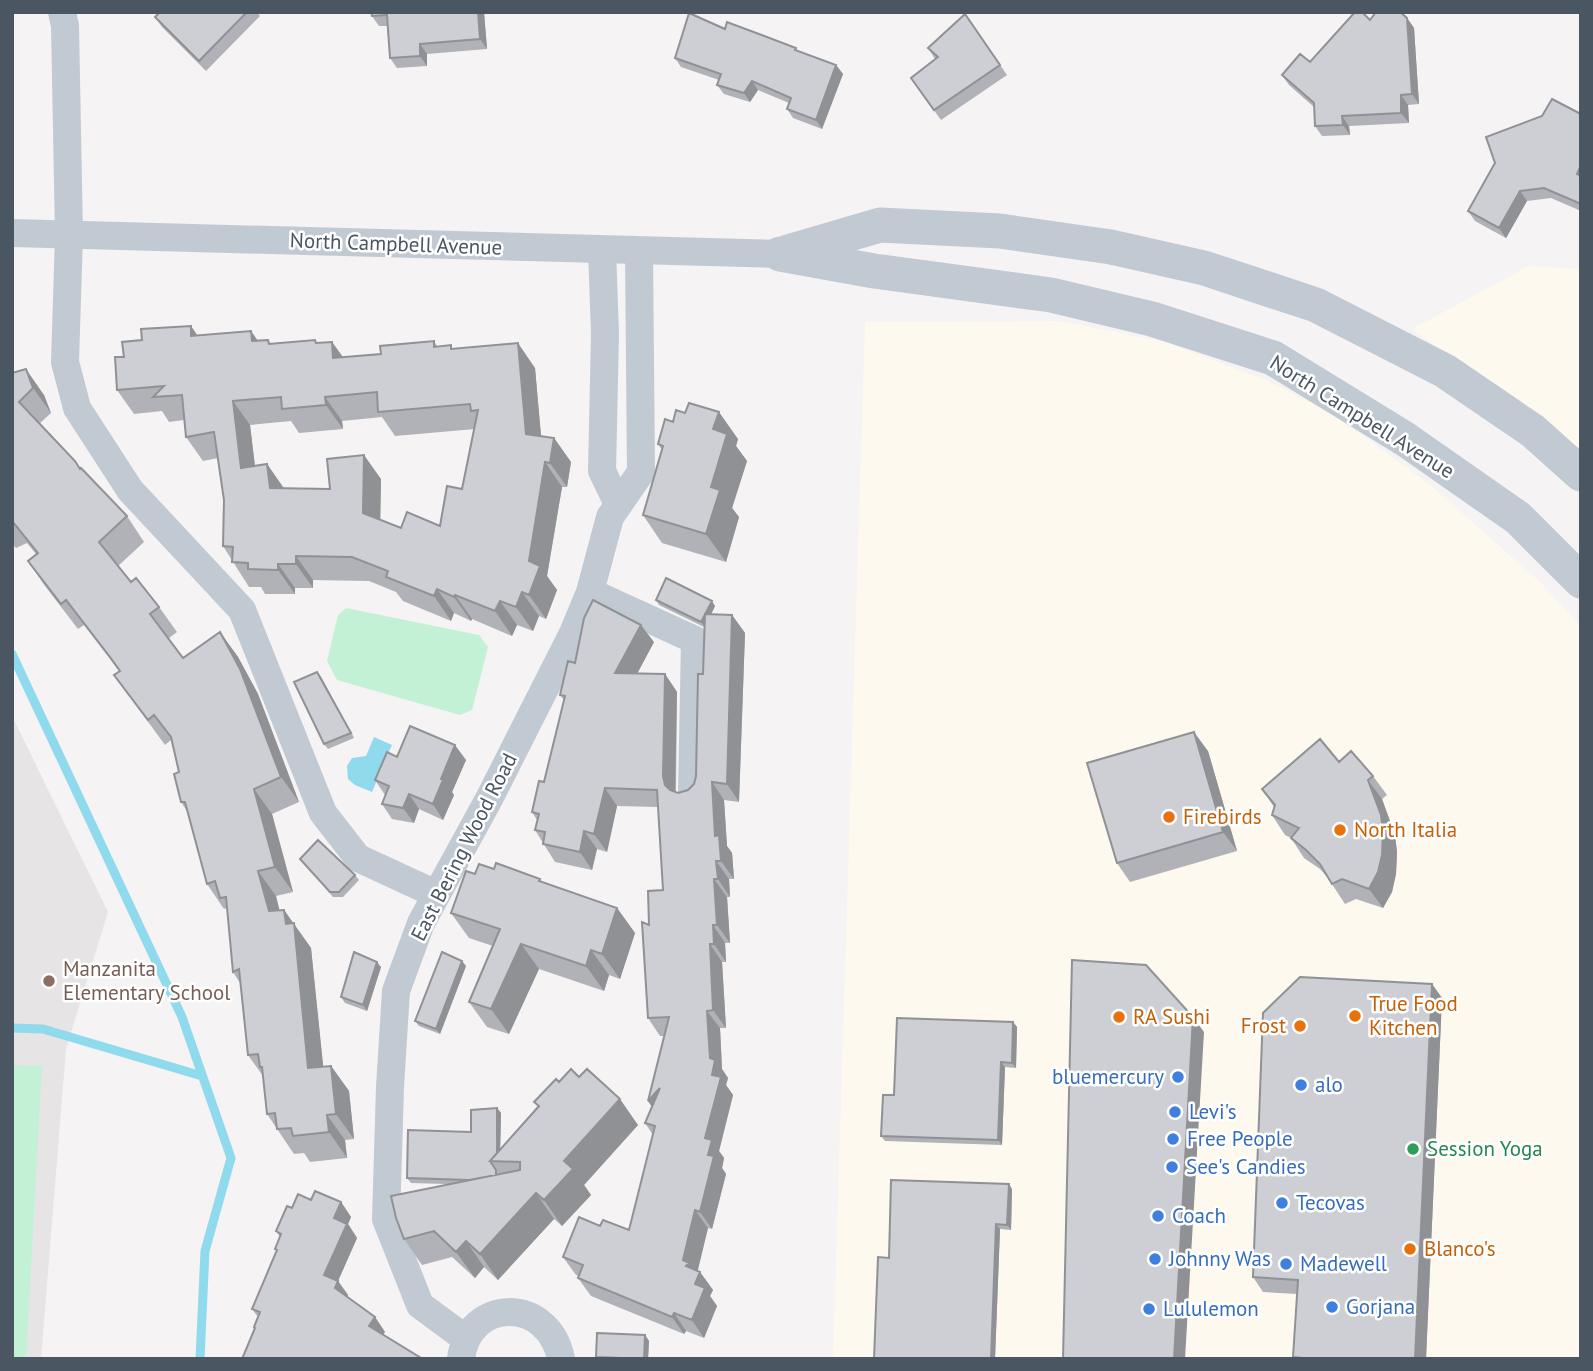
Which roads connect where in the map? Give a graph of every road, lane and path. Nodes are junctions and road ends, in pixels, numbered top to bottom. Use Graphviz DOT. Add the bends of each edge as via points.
graph roads {
  1 [pos="62,12"];
  2 [pos="12,233"];
  3 [pos="69,235"];
  4 [pos="602,250"];
  5 [pos="639,251"];
  6 [pos="780,254"];
  7 [pos="1581,474"];
  8 [pos="618,504"];
  9 [pos="1581,581"];
  10 [pos="590,592"];
  11 [pos="692,794"];
  12 [pos="436,894"];
  13 [pos="463,1349"];
  14 [pos="561,1359"];
  1 -- 3 [label="street"];
  2 -- 3 [label="street, North Campbell Avenue"];
  3 -- 4 [label="street, North Campbell Avenue"];
  3 -- 12 [label="street" via="65,362 77,408 130,490 242,610 323,813 358,858"];
  4 -- 5 [label="street, North Campbell Avenue"];
  4 -- 8 [label="street" via="602,471"];
  5 -- 6 [label="street, North Campbell Avenue"];
  5 -- 8 [label="street" via="641,472"];
  6 -- 7 [label="street, North Campbell Avenue" via="880,225 1000,231 1111,247 1204,268 1316,305 1445,371 1533,431"];
  6 -- 9 [label="street, North Campbell Avenue" via="1051,295 1152,319 1273,358 1405,439 1518,518"];
  8 -- 10 [label="street, East Bering Wood Road" via="610,517"];
  10 -- 11 [label="street" via="695,640"];
  10 -- 12 [label="street, East Bering Wood Road" via="489,799"];
  12 -- 13 [label="street, East Bering Wood Road" via="396,991 386,1219 420,1305"];
  13 -- 14 [label="street" via="476,1326 489,1316 522,1313 550,1330"];
}
